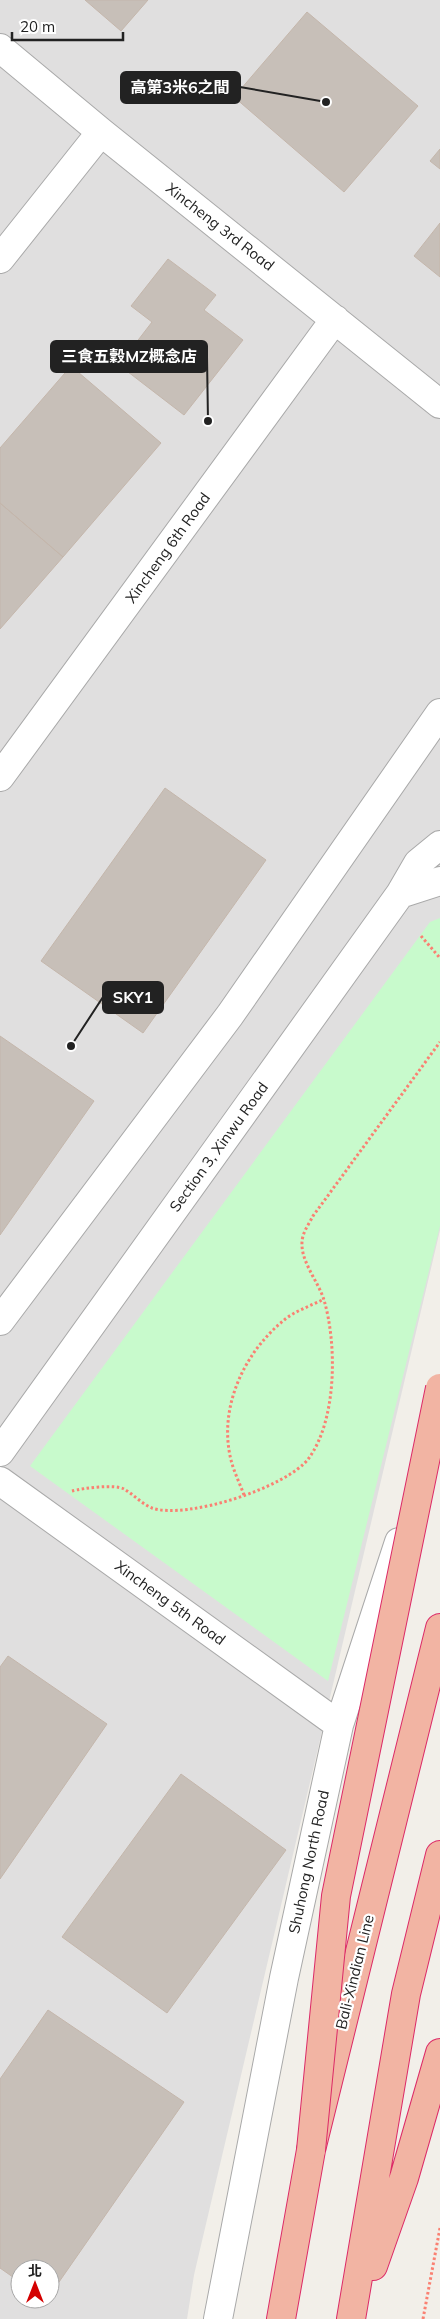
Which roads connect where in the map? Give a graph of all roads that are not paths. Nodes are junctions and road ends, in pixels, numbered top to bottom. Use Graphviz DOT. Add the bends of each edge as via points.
graph roads {
  1 [pos="0,48"];
  2 [pos="101,132"];
  3 [pos="0,259"];
  4 [pos="335,319"];
  5 [pos="440,404"];
  6 [pos="440,713"];
  7 [pos="0,777"];
  8 [pos="440,845"];
  9 [pos="440,881"];
  10 [pos="400,894"];
  11 [pos="0,1321"];
  12 [pos="440,1388"];
  13 [pos="440,1415"];
  14 [pos="0,1452"];
  15 [pos="0,1481"];
  16 [pos="440,1628"];
  17 [pos="339,1725"];
  18 [pos="440,1855"];
  19 [pos="440,2053"];
  20 [pos="311,2150"];
  21 [pos="218,2319"];
  22 [pos="281,2319"];
  23 [pos="353,2319"];
  1 -- 2 [label="street, Xincheng 3rd Road"];
  2 -- 3 [label="street"];
  2 -- 4 [label="street, Xincheng 3rd Road"];
  4 -- 5 [label="street, Xincheng 3rd Road"];
  4 -- 7 [label="street, Xincheng 6th Road"];
  6 -- 11 [label="street" via="230,1015"];
  8 -- 10 [label="street, Section 3, Xinwu Road" via="418,863"];
  9 -- 10 [label="street"];
  10 -- 14 [label="street, Section 3, Xinwu Road"];
  12 -- 20 [label="highway, bridge" via="336,1896"];
  13 -- 17 [label="street, Shuhong North Road"];
  15 -- 17 [label="street, Xincheng 5th Road"];
  16 -- 20 [label="highway, Bali-Xindian Line, bridge"];
  17 -- 21 [label="street, Shuhong North Road" via="284,1978"];
  18 -- 23 [label="highway" via="406,1994"];
  19 -- 23 [label="highway" via="404,2178"];
  20 -- 22 [label="highway, Bali-Xindian Line"];
}
